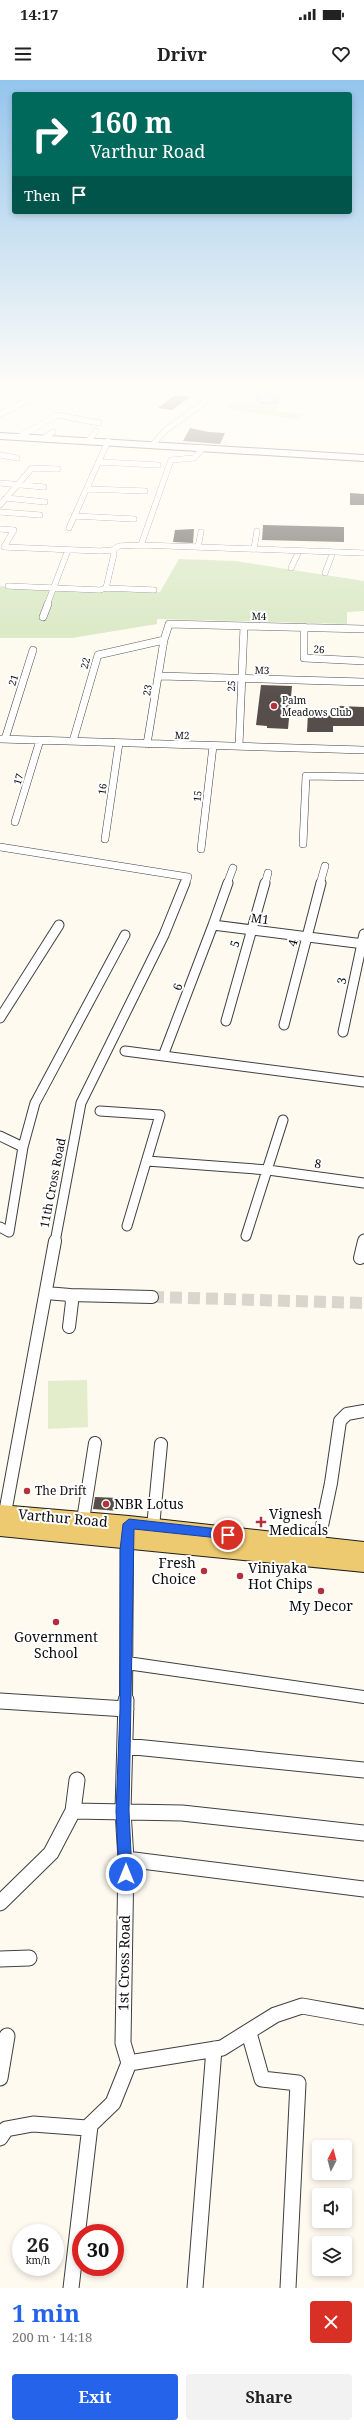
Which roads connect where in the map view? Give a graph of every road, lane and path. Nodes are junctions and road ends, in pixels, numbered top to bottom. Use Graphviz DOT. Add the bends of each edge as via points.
graph roads {
  1 [pos="12,490"];
  2 [pos="86,490"];
  3 [pos="117,490"];
  4 [pos="160,490"];
  5 [pos="145,491"];
  6 [pos="4,498"];
  7 [pos="45,502"];
  8 [pos="0,505"];
  9 [pos="0,512"];
  10 [pos="40,516"];
  11 [pos="74,516"];
  12 [pos="134,519"];
  13 [pos="69,528"];
  14 [pos="0,529"];
  15 [pos="257,531"];
  16 [pos="201,532"];
  17 [pos="141,545"];
  18 [pos="198,547"];
  19 [pos="254,549"];
  20 [pos="68,550"];
  21 [pos="112,550"];
  22 [pos="298,551"];
  23 [pos="333,552"];
  24 [pos="364,553"];
  25 [pos="291,568"];
  26 [pos="325,573"];
  27 [pos="8,586"];
  28 [pos="54,588"];
  29 [pos="106,588"];
  30 [pos="154,590"];
  31 [pos="43,617"];
  32 [pos="244,626"];
  33 [pos="304,627"];
  34 [pos="364,629"];
  35 [pos="164,640"];
  36 [pos="33,650"];
  37 [pos="364,662"];
  38 [pos="160,676"];
  39 [pos="241,679"];
  40 [pos="364,682"];
  41 [pos="2,739"];
  42 [pos="40,740"];
  43 [pos="73,741"];
  44 [pos="119,743"];
  45 [pos="147,744"];
  46 [pos="213,746"];
  47 [pos="239,746"];
  48 [pos="364,750"];
  49 [pos="364,778"];
  50 [pos="16,822"];
  51 [pos="105,839"];
  52 [pos="303,844"];
  53 [pos="0,847"];
  54 [pos="201,849"];
  55 [pos="325,866"];
  56 [pos="233,868"];
  57 [pos="268,873"];
  58 [pos="59,925"];
  59 [pos="213,925"];
  60 [pos="251,930"];
  61 [pos="364,934"];
  62 [pos="125,935"];
  63 [pos="307,938"];
  64 [pos="363,944"];
  65 [pos="0,1018"];
  66 [pos="226,1021"];
  67 [pos="284,1025"];
  68 [pos="343,1032"];
  69 [pos="125,1051"];
  70 [pos="163,1056"];
  71 [pos="364,1082"];
  72 [pos="100,1111"];
  73 [pos="283,1120"];
  74 [pos="0,1136"];
  75 [pos="23,1147"];
  76 [pos="147,1161"];
  77 [pos="268,1170"];
  78 [pos="364,1183"];
  79 [pos="127,1226"];
  80 [pos="0,1227"];
  81 [pos="246,1236"];
  82 [pos="364,1239"];
  83 [pos="360,1258"];
  84 [pos="46,1293"];
  85 [pos="70,1295"];
  86 [pos="152,1297"];
  87 [pos="69,1327"];
  88 [pos="364,1412"];
  89 [pos="95,1443"];
  90 [pos="161,1444"];
  91 [pos="2,1518"];
  92 [pos="83,1520"];
  93 [pos="153,1527"];
  94 [pos="128,1532"];
  95 [pos="364,1540"];
  96 [pos="318,1545"];
  97 [pos="364,1550"];
  98 [pos="364,1564"];
  99 [pos="127,1663"];
  100 [pos="364,1697"];
  101 [pos="0,1701"];
  102 [pos="126,1709"];
  103 [pos="124,1746"];
  104 [pos="364,1770"];
  105 [pos="77,1780"];
  106 [pos="73,1811"];
  107 [pos="123,1811"];
  108 [pos="364,1833"];
  109 [pos="126,1859"];
  110 [pos="364,1889"];
  111 [pos="0,1904"];
  112 [pos="29,1958"];
  113 [pos="0,1959"];
  114 [pos="364,2017"];
  115 [pos="249,2033"];
  116 [pos="7,2036"];
  117 [pos="214,2049"];
  118 [pos="128,2062"];
  119 [pos="0,2078"];
  120 [pos="90,2126"];
  121 [pos="0,2138"];
  122 [pos="71,2288"];
  123 [pos="195,2288"];
  124 [pos="288,2288"];
  1 -- 6 [label="street"];
  2 -- 11 [label="street"];
  3 -- 5 [label="street"];
  4 -- 17 [label="street"];
  6 -- 7 [label="street"];
  6 -- 8 [label="street"];
  9 -- 10 [label="street"];
  11 -- 12 [label="street"];
  11 -- 13 [label="street"];
  14 -- 20 [label="street" via="14,530 4,547"];
  15 -- 19 [label="street"];
  16 -- 18 [label="street"];
  17 -- 18 [label="street"];
  17 -- 21 [label="street" via="119,546"];
  18 -- 19 [label="street"];
  19 -- 22 [label="street"];
  20 -- 21 [label="street"];
  20 -- 28 [label="street"];
  21 -- 29 [label="street" via="114,554"];
  22 -- 23 [label="street"];
  22 -- 25 [label="street"];
  23 -- 24 [label="street"];
  23 -- 26 [label="street"];
  27 -- 28 [label="street"];
  28 -- 29 [label="street"];
  28 -- 31 [label="street"];
  29 -- 30 [label="street"];
  32 -- 33 [label="street, M4"];
  32 -- 35 [label="street, M4" via="169,624"];
  32 -- 39 [label="street, 25"];
  33 -- 34 [label="street, M4"];
  33 -- 37 [label="street, 26" via="304,658"];
  35 -- 38 [label="street, 23"];
  35 -- 43 [label="street, 22" via="98,655"];
  36 -- 41 [label="street, 21"];
  38 -- 39 [label="street, M3"];
  38 -- 45 [label="street, 23"];
  39 -- 40 [label="street, M3"];
  39 -- 47 [label="street, 25"];
  41 -- 42 [label="street, M2"];
  42 -- 43 [label="street, M2"];
  42 -- 50 [label="street, 17"];
  43 -- 44 [label="street, M2"];
  44 -- 45 [label="street, M2"];
  44 -- 51 [label="street, 16"];
  45 -- 46 [label="street, M2"];
  46 -- 47 [label="street, M2"];
  46 -- 54 [label="street, 15"];
  47 -- 48 [label="street, M2"];
  49 -- 52 [label="street" via="306,776"];
  53 -- 84 [label="street, 11th Cross Road" via="188,877 164,935 81,1103"];
  55 -- 63 [label="street, 4"];
  56 -- 59 [label="street"];
  57 -- 60 [label="street, 5"];
  58 -- 65 [label="street"];
  59 -- 60 [label="street, M1"];
  59 -- 70 [label="street, 6"];
  60 -- 63 [label="street, M1"];
  60 -- 66 [label="street, 5"];
  61 -- 64 [label="street, 3"];
  62 -- 75 [label="street" via="35,1103"];
  63 -- 64 [label="street, M1"];
  63 -- 67 [label="street, 4"];
  64 -- 68 [label="street, 3"];
  69 -- 70 [label="street"];
  70 -- 71 [label="street"];
  72 -- 76 [label="street" via="160,1115"];
  73 -- 77 [label="street"];
  74 -- 75 [label="street"];
  75 -- 80 [label="street" via="10,1232"];
  76 -- 77 [label="street, 8"];
  76 -- 79 [label="street"];
  77 -- 78 [label="street, 8"];
  77 -- 81 [label="street"];
  82 -- 83 [label="street"];
  84 -- 85 [label="street"];
  84 -- 91 [label="street, 11th Cross Road"];
  85 -- 86 [label="street"];
  85 -- 87 [label="street" via="72,1302"];
  88 -- 96 [label="street" via="349,1412 340,1420 331,1483"];
  89 -- 92 [label="street"];
  90 -- 93 [label="street"];
  91 -- 92 [label="main road, Varthur Road"];
  91 -- 94 [label="main road, Varthur Road"];
  92 -- 94 [label="main road, Varthur Road"];
  93 -- 94 [label="main road, Varthur Road"];
  93 -- 96 [label="main road, Varthur Road"];
  94 -- 98 [label="main road, Varthur Road"];
  94 -- 99 [label="street, 1st Cross Road"];
  95 -- 97 [label="street"];
  96 -- 97 [label="main road, Varthur Road"];
  99 -- 100 [label="street"];
  99 -- 102 [label="street, 1st Cross Road"];
  101 -- 102 [label="street"];
  102 -- 103 [label="street, 1st Cross Road"];
  103 -- 104 [label="street"];
  103 -- 107 [label="street, 1st Cross Road"];
  105 -- 106 [label="street"];
  106 -- 107 [label="street"];
  106 -- 111 [label="street" via="51,1854"];
  107 -- 108 [label="street" via="244,1817"];
  107 -- 109 [label="street, 1st Cross Road"];
  109 -- 110 [label="street"];
  109 -- 118 [label="street, 1st Cross Road" via="123,2043"];
  112 -- 113 [label="street"];
  114 -- 115 [label="street" via="302,2006 274,2015"];
  115 -- 117 [label="street" via="222,2048"];
  115 -- 124 [label="street" via="262,2079 298,2083"];
  116 -- 119 [label="street"];
  117 -- 118 [label="street"];
  117 -- 123 [label="street"];
  118 -- 120 [label="street" via="113,2103"];
  120 -- 121 [label="street" via="87,2128 33,2124 6,2130"];
  120 -- 122 [label="street"];
}
